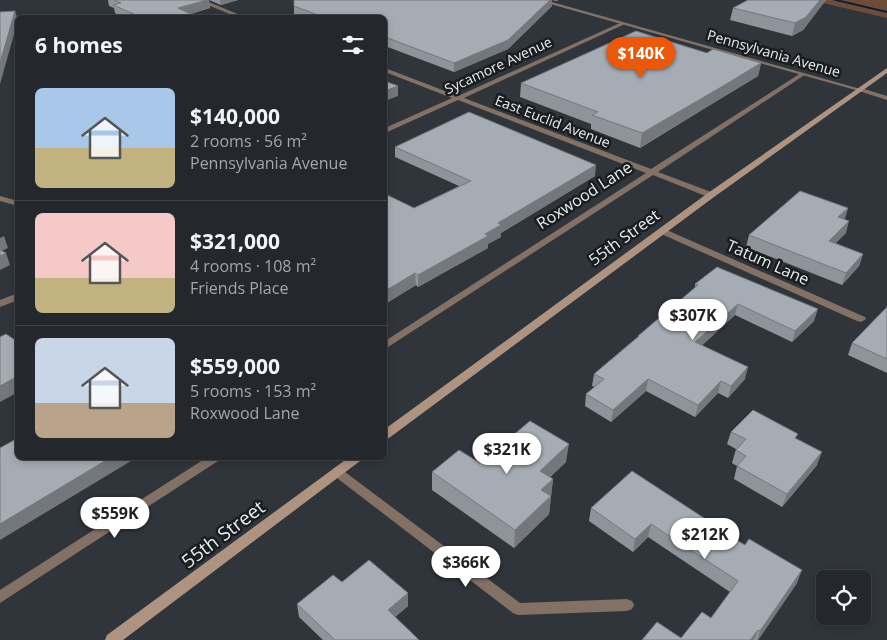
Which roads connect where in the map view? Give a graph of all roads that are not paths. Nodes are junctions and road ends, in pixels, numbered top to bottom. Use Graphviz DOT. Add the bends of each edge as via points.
graph roads {
  1 [pos="199,0"];
  2 [pos="539,0"];
  3 [pos="237,15"];
  4 [pos="622,24"];
  5 [pos="887,70"];
  6 [pos="387,71"];
  7 [pos="803,74"];
  8 [pos="861,90"];
  9 [pos="460,98"];
  10 [pos="887,98"];
  11 [pos="387,130"];
  12 [pos="652,172"];
  13 [pos="711,195"];
  14 [pos="662,231"];
  15 [pos="15,297"];
  16 [pos="0,304"];
  17 [pos="861,319"];
  18 [pos="387,345"];
  19 [pos="387,435"];
  20 [pos="211,460"];
  21 [pos="353,460"];
  22 [pos="337,472"];
  23 [pos="0,597"];
  24 [pos="627,605"];
  25 [pos="112,640"];
  1 -- 3 [label="street"];
  2 -- 4 [label="street, Pennsylvania Avenue"];
  4 -- 7 [label="street, Pennsylvania Avenue"];
  4 -- 9 [label="street, Sycamore Avenue"];
  5 -- 8 [label="main road, 55th Street"];
  6 -- 9 [label="street, East Euclid Avenue"];
  7 -- 8 [label="street, Pennsylvania Avenue"];
  7 -- 12 [label="street, Roxwood Lane"];
  8 -- 10 [label="street, Pennsylvania Avenue"];
  8 -- 13 [label="main road, 55th Street"];
  9 -- 11 [label="street, Sycamore Avenue"];
  9 -- 12 [label="street, East Euclid Avenue"];
  12 -- 13 [label="street, East Euclid Avenue"];
  12 -- 18 [label="street, Roxwood Lane"];
  13 -- 14 [label="main road, 55th Street"];
  14 -- 17 [label="street, Tatum Lane"];
  14 -- 19 [label="main road, 55th Street"];
  15 -- 16 [label="street"];
  20 -- 23 [label="street"];
  21 -- 22 [label="main road, 55th Street"];
  22 -- 24 [label="street" via="518,609"];
  22 -- 25 [label="main road, 55th Street"];
}
